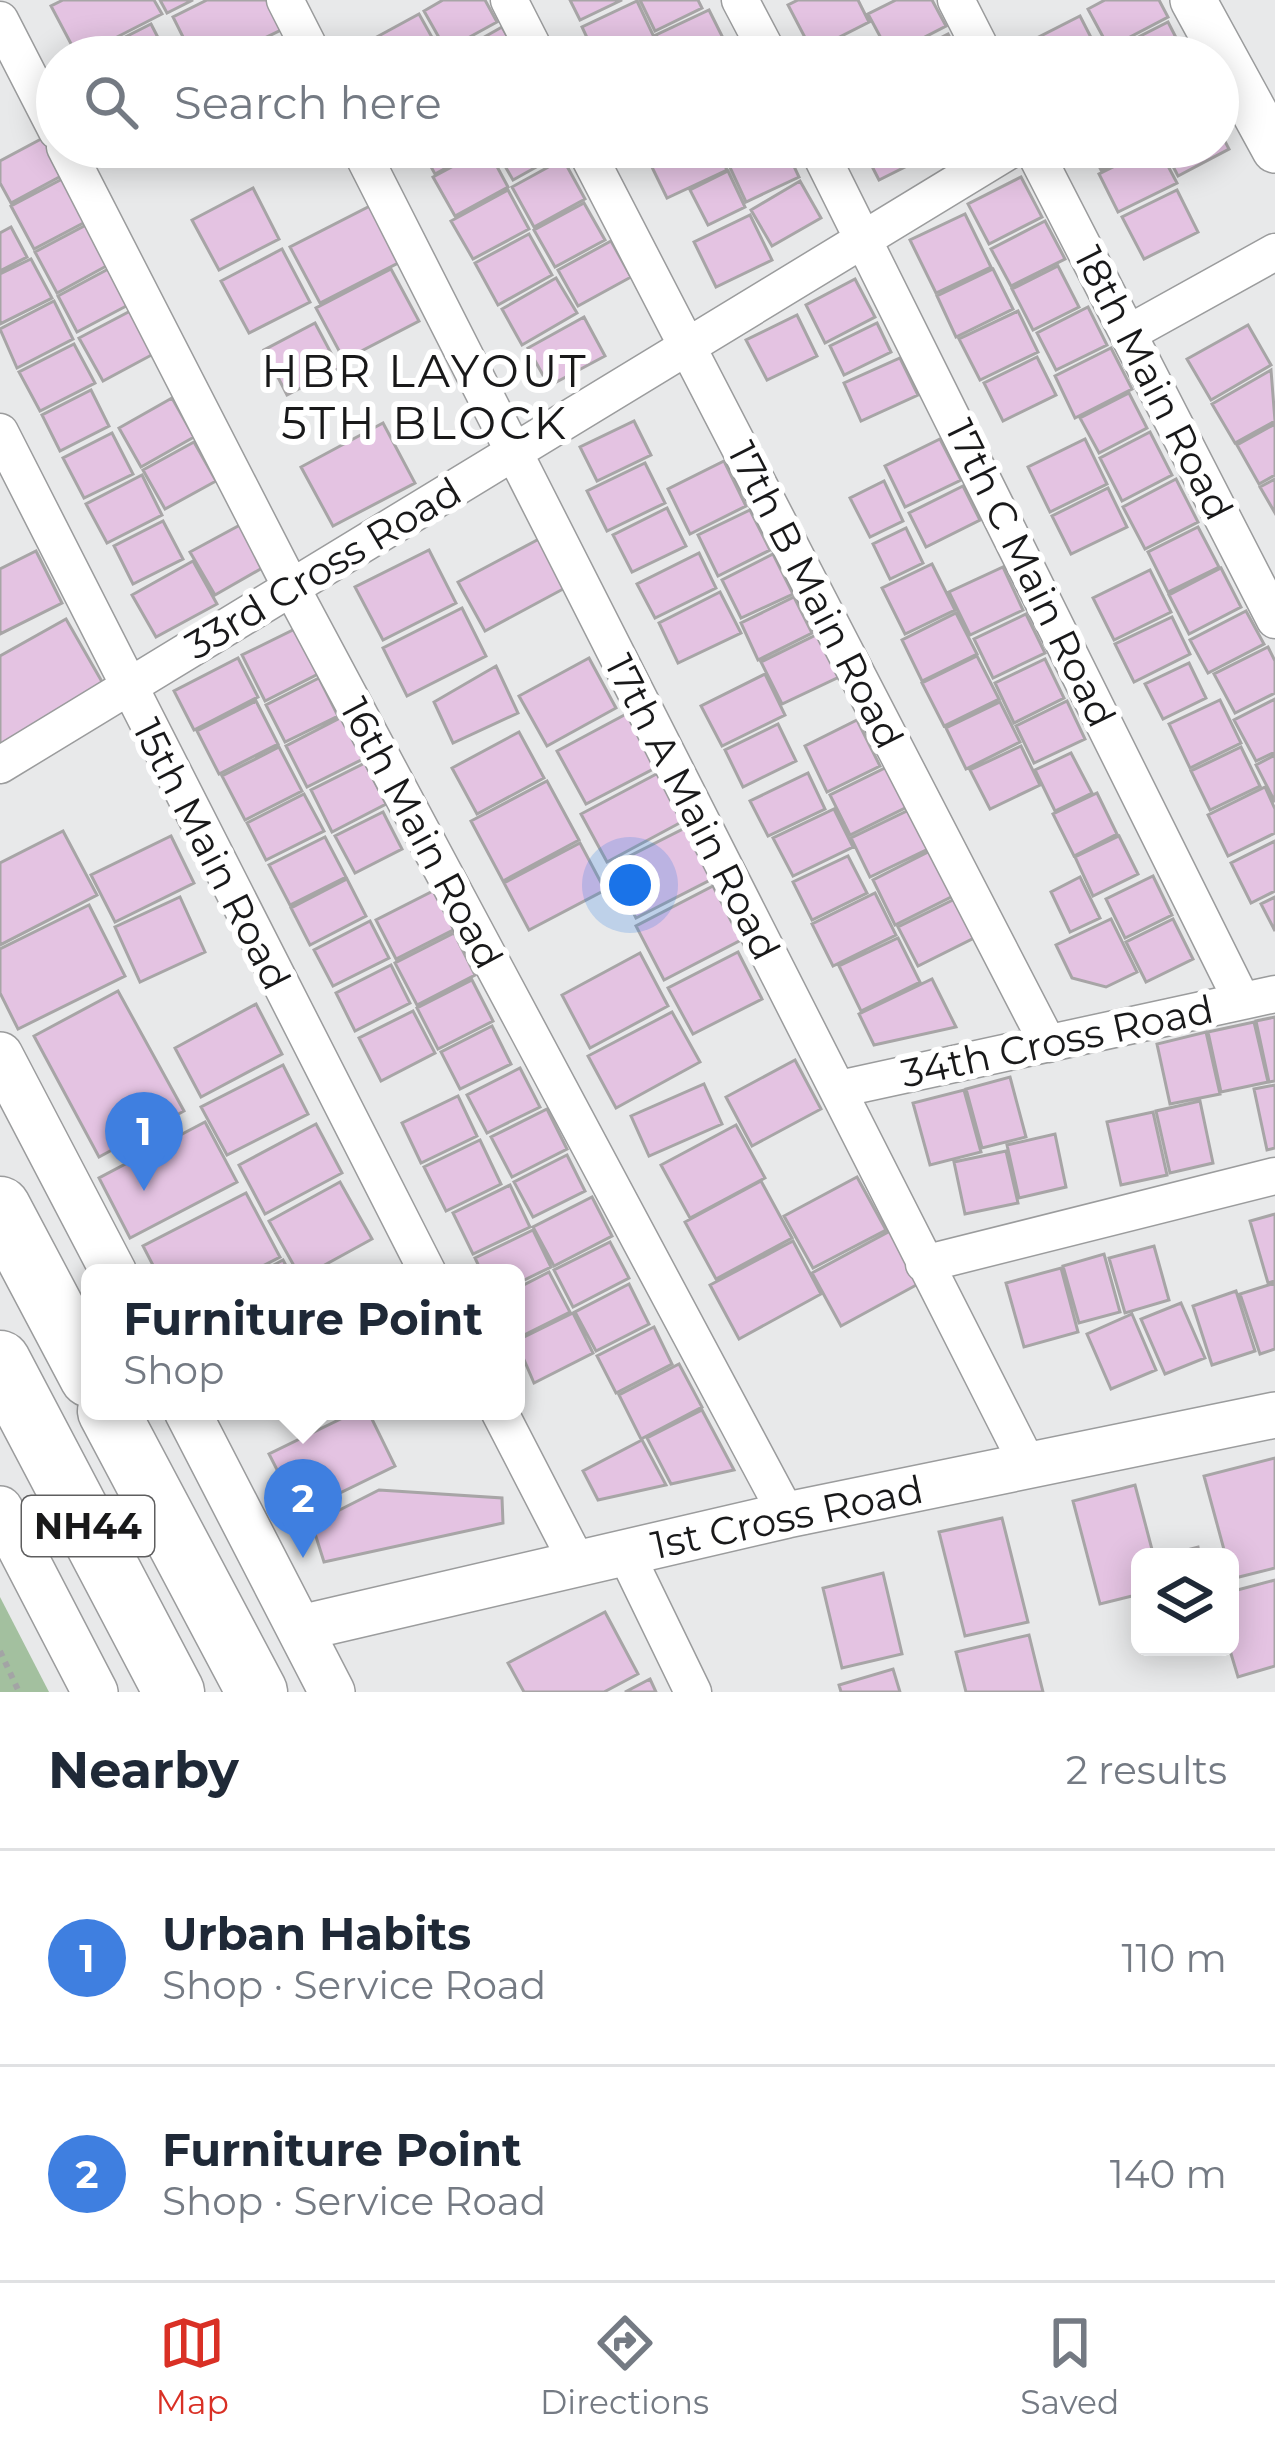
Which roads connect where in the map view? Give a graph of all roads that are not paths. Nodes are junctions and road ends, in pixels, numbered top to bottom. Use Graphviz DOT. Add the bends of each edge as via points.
graph roads {
  1 [pos="286,0"];
  2 [pos="508,0"];
  3 [pos="740,0"];
  4 [pos="956,0"];
  5 [pos="1193,0"];
  6 [pos="0,20"];
  7 [pos="304,36"];
  8 [pos="527,36"];
  9 [pos="759,36"];
  10 [pos="975,36"];
  11 [pos="1214,36"];
  12 [pos="1239,78"];
  13 [pos="36,90"];
  14 [pos="1272,134"];
  15 [pos="76,168"];
  16 [pos="368,168"];
  17 [pos="595,168"];
  18 [pos="829,168"];
  19 [pos="980,168"];
  20 [pos="1043,168"];
  21 [pos="865,237"];
  22 [pos="1275,252"];
  23 [pos="1129,333"];
  24 [pos="687,346"];
  25 [pos="0,433"];
  26 [pos="511,454"];
  27 [pos="291,587"];
  28 [pos="1275,620"];
  29 [pos="126,688"];
  30 [pos="0,765"];
  31 [pos="1259,998"];
  32 [pos="1048,1043"];
  33 [pos="0,1055"];
  34 [pos="839,1089"];
  35 [pos="1275,1176"];
  36 [pos="0,1207"];
  37 [pos="109,1264"];
  38 [pos="423,1264"];
  39 [pos="924,1264"];
  40 [pos="81,1359"];
  41 [pos="0,1361"];
  42 [pos="1275,1415"];
  43 [pos="113,1420"];
  44 [pos="192,1420"];
  45 [pos="504,1420"];
  46 [pos="1029,1468"];
  47 [pos="0,1509"];
  48 [pos="787,1515"];
  49 [pos="625,1552"];
  50 [pos="578,1564"];
  51 [pos="301,1628"];
  52 [pos="95,1692"];
  53 [pos="175,1692"];
  54 [pos="257,1692"];
  55 [pos="332,1692"];
  56 [pos="692,1692"];
  1 -- 7 [label="street"];
  2 -- 8 [label="street"];
  3 -- 9 [label="street"];
  4 -- 10 [label="street"];
  5 -- 11 [label="street"];
  6 -- 13 [label="street"];
  12 -- 14 [label="street"];
  15 -- 27 [label="street, 16th Main Road"];
  16 -- 26 [label="street, 17th A Main Road"];
  17 -- 24 [label="street, 17th B Main Road"];
  18 -- 21 [label="street, 17th C Main Road"];
  19 -- 21 [label="street, 33rd Cross Road"];
  20 -- 23 [label="street, 18th Main Road"];
  21 -- 24 [label="street, 33rd Cross Road"];
  21 -- 31 [label="street, 17th C Main Road"];
  22 -- 23 [label="street"];
  23 -- 28 [label="street, 18th Main Road"];
  24 -- 26 [label="street, 33rd Cross Road"];
  24 -- 32 [label="street, 17th B Main Road"];
  25 -- 29 [label="street, 15th Main Road"];
  26 -- 27 [label="street, 33rd Cross Road"];
  26 -- 34 [label="street, 17th A Main Road"];
  27 -- 29 [label="street, 33rd Cross Road"];
  27 -- 48 [label="street, 16th Main Road"];
  29 -- 30 [label="street, 33rd Cross Road"];
  29 -- 38 [label="street, 15th Main Road"];
  31 -- 32 [label="street, 34th Cross Road"];
  32 -- 34 [label="street, 34th Cross Road"];
  33 -- 37 [label="street"];
  34 -- 39 [label="street, 17th A Main Road"];
  35 -- 39 [label="street"];
  36 -- 40 [label="highway"];
  39 -- 46 [label="street, 17th A Main Road"];
  41 -- 53 [label="highway, NH44"];
  42 -- 46 [label="street, 1st Cross Road"];
  43 -- 54 [label="highway, NH44"];
  44 -- 51 [label="street"];
  45 -- 50 [label="street"];
  46 -- 48 [label="street, 1st Cross Road"];
  47 -- 52 [label="street"];
  48 -- 49 [label="street, 1st Cross Road"];
  49 -- 50 [label="street, 1st Cross Road"];
  49 -- 56 [label="street"];
  50 -- 51 [label="street, 1st Cross Road"];
  51 -- 55 [label="street"];
}
